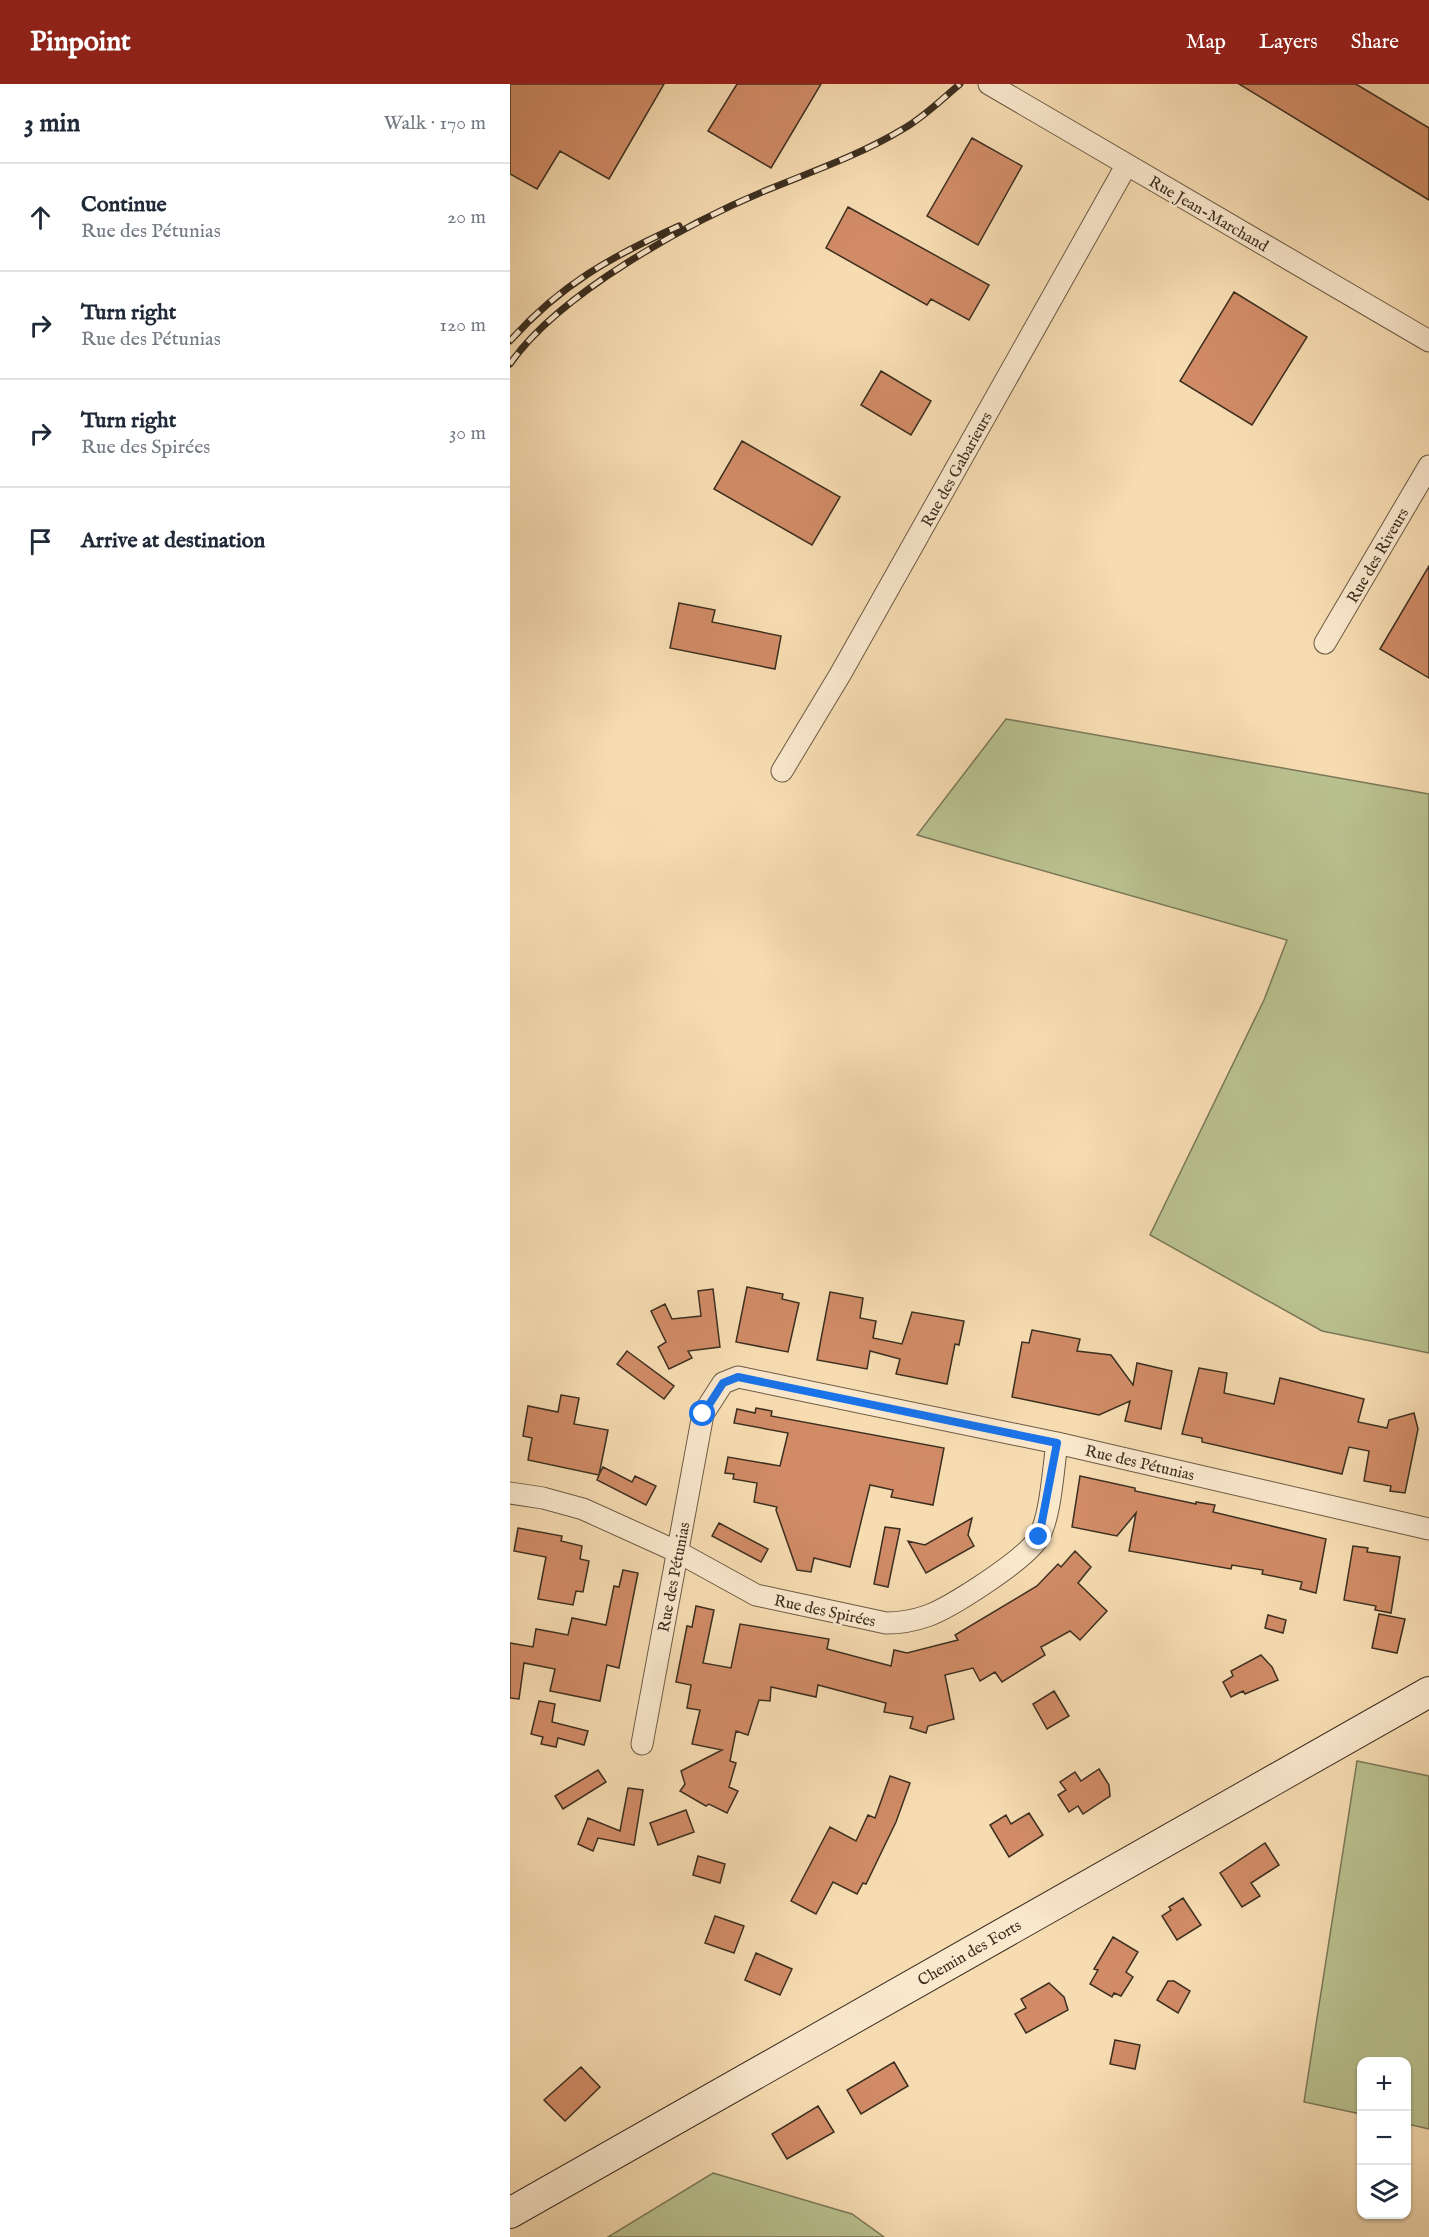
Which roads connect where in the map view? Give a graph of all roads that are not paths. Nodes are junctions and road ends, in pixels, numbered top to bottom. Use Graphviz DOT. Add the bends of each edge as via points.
graph roads {
  1 [pos="989,84"];
  2 [pos="1126,166"];
  3 [pos="1429,342"];
  4 [pos="1429,466"];
  5 [pos="1325,643"];
  6 [pos="782,771"];
  7 [pos="1057,1443"];
  8 [pos="510,1493"];
  9 [pos="1429,1529"];
  10 [pos="678,1552"];
  11 [pos="1429,1692"];
  12 [pos="642,1744"];
  13 [pos="510,2213"];
  1 -- 2 [label="street, Rue Jean-Marchand"];
  2 -- 3 [label="street, Rue Jean-Marchand"];
  2 -- 6 [label="street, Rue des Gabarieurs"];
  4 -- 5 [label="street, Rue des Riveurs"];
  7 -- 9 [label="street, Rue des Pétunias"];
  7 -- 10 [label="street, Rue des Spirées" via="1039,1537 1014,1564 929,1616 886,1623 756,1594"];
  7 -- 10 [label="street, Rue des Pétunias" via="738,1377 723,1383 703,1414"];
  8 -- 10 [label="street, Rue des Spirées" via="584,1509"];
  10 -- 12 [label="street, Rue des Pétunias"];
  11 -- 13 [label="street, Chemin des Forts"];
}
